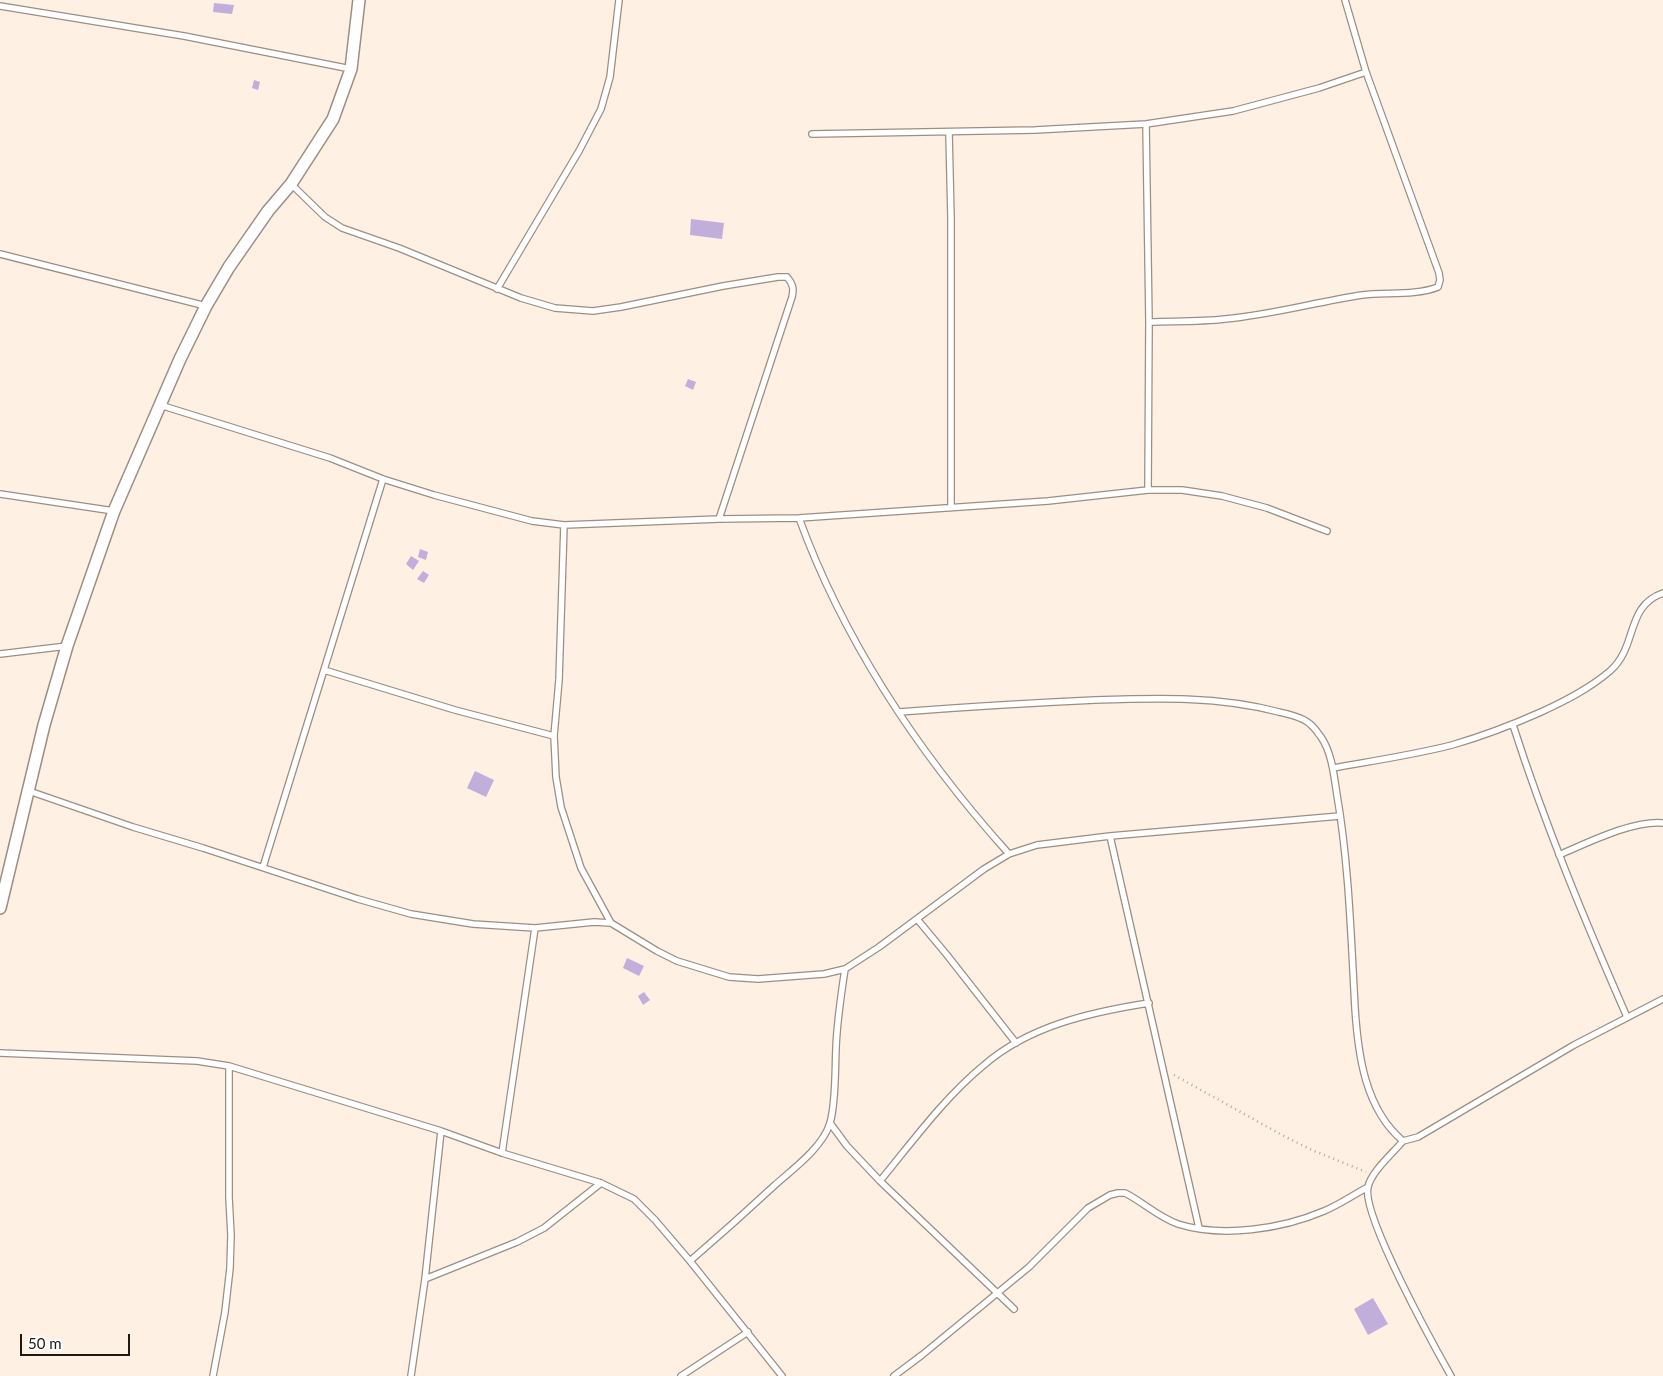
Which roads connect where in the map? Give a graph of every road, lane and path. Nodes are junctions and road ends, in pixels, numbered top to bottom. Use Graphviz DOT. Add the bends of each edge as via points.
graph roads {
  1 [pos="359,0"];
  2 [pos="619,0"];
  3 [pos="1345,0"];
  4 [pos="0,6"];
  5 [pos="351,69"];
  6 [pos="1366,72"];
  7 [pos="1146,124"];
  8 [pos="949,133"];
  9 [pos="812,134"];
  10 [pos="291,184"];
  11 [pos="0,254"];
  12 [pos="498,289"];
  13 [pos="206,306"];
  14 [pos="1149,322"];
  15 [pos="160,405"];
  16 [pos="383,479"];
  17 [pos="1148,490"];
  18 [pos="0,494"];
  19 [pos="951,507"];
  20 [pos="114,511"];
  21 [pos="719,518"];
  22 [pos="799,518"];
  23 [pos="564,525"];
  24 [pos="1327,531"];
  25 [pos="1663,593"];
  26 [pos="66,646"];
  27 [pos="0,654"];
  28 [pos="324,670"];
  29 [pos="899,712"];
  30 [pos="1513,725"];
  31 [pos="554,736"];
  32 [pos="1332,768"];
  33 [pos="29,791"];
  34 [pos="1340,816"];
  35 [pos="1663,823"];
  36 [pos="1110,836"];
  37 [pos="1009,854"];
  38 [pos="1559,855"];
  39 [pos="263,867"];
  40 [pos="0,908"];
  41 [pos="917,919"];
  42 [pos="611,923"];
  43 [pos="535,928"];
  44 [pos="845,969"];
  45 [pos="1663,999"];
  46 [pos="1149,1003"];
  47 [pos="1627,1017"];
  48 [pos="1016,1043"];
  49 [pos="0,1053"];
  50 [pos="228,1066"];
  51 [pos="1162,1068"];
  52 [pos="830,1123"];
  53 [pos="441,1132"];
  54 [pos="1403,1141"];
  55 [pos="502,1153"];
  56 [pos="1374,1175"];
  57 [pos="880,1181"];
  58 [pos="601,1183"];
  59 [pos="1368,1187"];
  60 [pos="1199,1228"];
  61 [pos="690,1261"];
  62 [pos="425,1279"];
  63 [pos="998,1293"];
  64 [pos="1014,1309"];
  65 [pos="748,1332"];
  66 [pos="213,1376"];
  67 [pos="412,1376"];
  68 [pos="681,1376"];
  69 [pos="782,1376"];
  70 [pos="894,1376"];
  71 [pos="1451,1376"];
  1 -- 5 [label="street"];
  2 -- 12 [label="lane" via="610,77 601,109"];
  3 -- 6 [label="lane"];
  4 -- 5 [label="lane" via="184,36"];
  5 -- 10 [label="street" via="333,119"];
  6 -- 7 [label="lane" via="1233,111"];
  6 -- 14 [label="lane" via="1439,273 1438,287 1428,291 1340,298 1226,319"];
  7 -- 8 [label="lane"];
  7 -- 14 [label="lane"];
  8 -- 9 [label="lane"];
  8 -- 19 [label="lane"];
  10 -- 12 [label="lane" via="325,217 342,228"];
  10 -- 13 [label="street" via="262,219"];
  11 -- 13 [label="lane"];
  12 -- 21 [label="lane" via="555,308 593,311 787,277 792,283 792,297"];
  13 -- 15 [label="street"];
  14 -- 17 [label="lane"];
  15 -- 16 [label="lane" via="320,455"];
  15 -- 20 [label="street"];
  16 -- 23 [label="lane" via="496,512"];
  16 -- 28 [label="lane"];
  17 -- 19 [label="lane"];
  17 -- 24 [label="lane" via="1182,490 1222,496 1267,508"];
  18 -- 20 [label="lane"];
  19 -- 22 [label="lane"];
  20 -- 26 [label="street"];
  21 -- 22 [label="lane"];
  21 -- 23 [label="lane"];
  22 -- 29 [label="lane" via="838,611"];
  23 -- 31 [label="lane"];
  25 -- 30 [label="lane" via="1648,601 1639,611 1622,659 1611,670 1589,687"];
  26 -- 27 [label="lane"];
  26 -- 33 [label="street"];
  28 -- 31 [label="lane" via="446,708"];
  28 -- 39 [label="lane"];
  29 -- 32 [label="lane" via="1039,702 1210,700 1256,706 1310,724 1322,739"];
  29 -- 37 [label="lane" via="955,790"];
  30 -- 32 [label="lane" via="1450,745"];
  30 -- 38 [label="lane"];
  31 -- 42 [label="lane" via="556,777 563,815 581,868"];
  32 -- 34 [label="lane"];
  33 -- 39 [label="lane"];
  33 -- 40 [label="street"];
  34 -- 36 [label="lane"];
  34 -- 54 [label="lane" via="1360,1056 1368,1089 1382,1119"];
  35 -- 38 [label="lane" via="1628,828"];
  36 -- 37 [label="lane" via="1037,845"];
  36 -- 46 [label="lane"];
  37 -- 41 [label="lane"];
  38 -- 47 [label="lane"];
  39 -- 43 [label="lane" via="358,900 411,914 473,924"];
  41 -- 44 [label="lane"];
  41 -- 48 [label="lane"];
  42 -- 43 [label="lane"];
  42 -- 44 [label="lane" via="677,961 728,977 803,976"];
  43 -- 55 [label="lane"];
  44 -- 52 [label="lane"];
  45 -- 47 [label="lane"];
  46 -- 48 [label="lane" via="1066,1021"];
  46 -- 51 [label="lane"];
  47 -- 54 [label="lane" via="1566,1049 1418,1137"];
  48 -- 57 [label="lane" via="984,1064 948,1099"];
  49 -- 50 [label="lane" via="196,1061"];
  50 -- 53 [label="lane"];
  50 -- 66 [label="lane" via="230,1268"];
  51 -- 56 [label="path" via="1282,1135"];
  51 -- 60 [label="lane"];
  52 -- 57 [label="lane"];
  52 -- 61 [label="lane" via="818,1144 801,1161"];
  53 -- 55 [label="lane"];
  53 -- 62 [label="lane"];
  54 -- 56 [label="lane"];
  55 -- 58 [label="lane"];
  56 -- 59 [label="lane"];
  57 -- 63 [label="lane"];
  58 -- 61 [label="lane" via="634,1199"];
  58 -- 62 [label="lane" via="544,1228 518,1242"];
  59 -- 60 [label="lane" via="1326,1211 1291,1224 1255,1229"];
  59 -- 71 [label="lane" via="1369,1203 1388,1254"];
  60 -- 63 [label="lane" via="1163,1217 1125,1193 1110,1194 1088,1208 1030,1267"];
  61 -- 65 [label="lane"];
  62 -- 67 [label="lane"];
  63 -- 64 [label="lane"];
  63 -- 70 [label="lane"];
  65 -- 68 [label="lane"];
  65 -- 69 [label="lane"];
}
